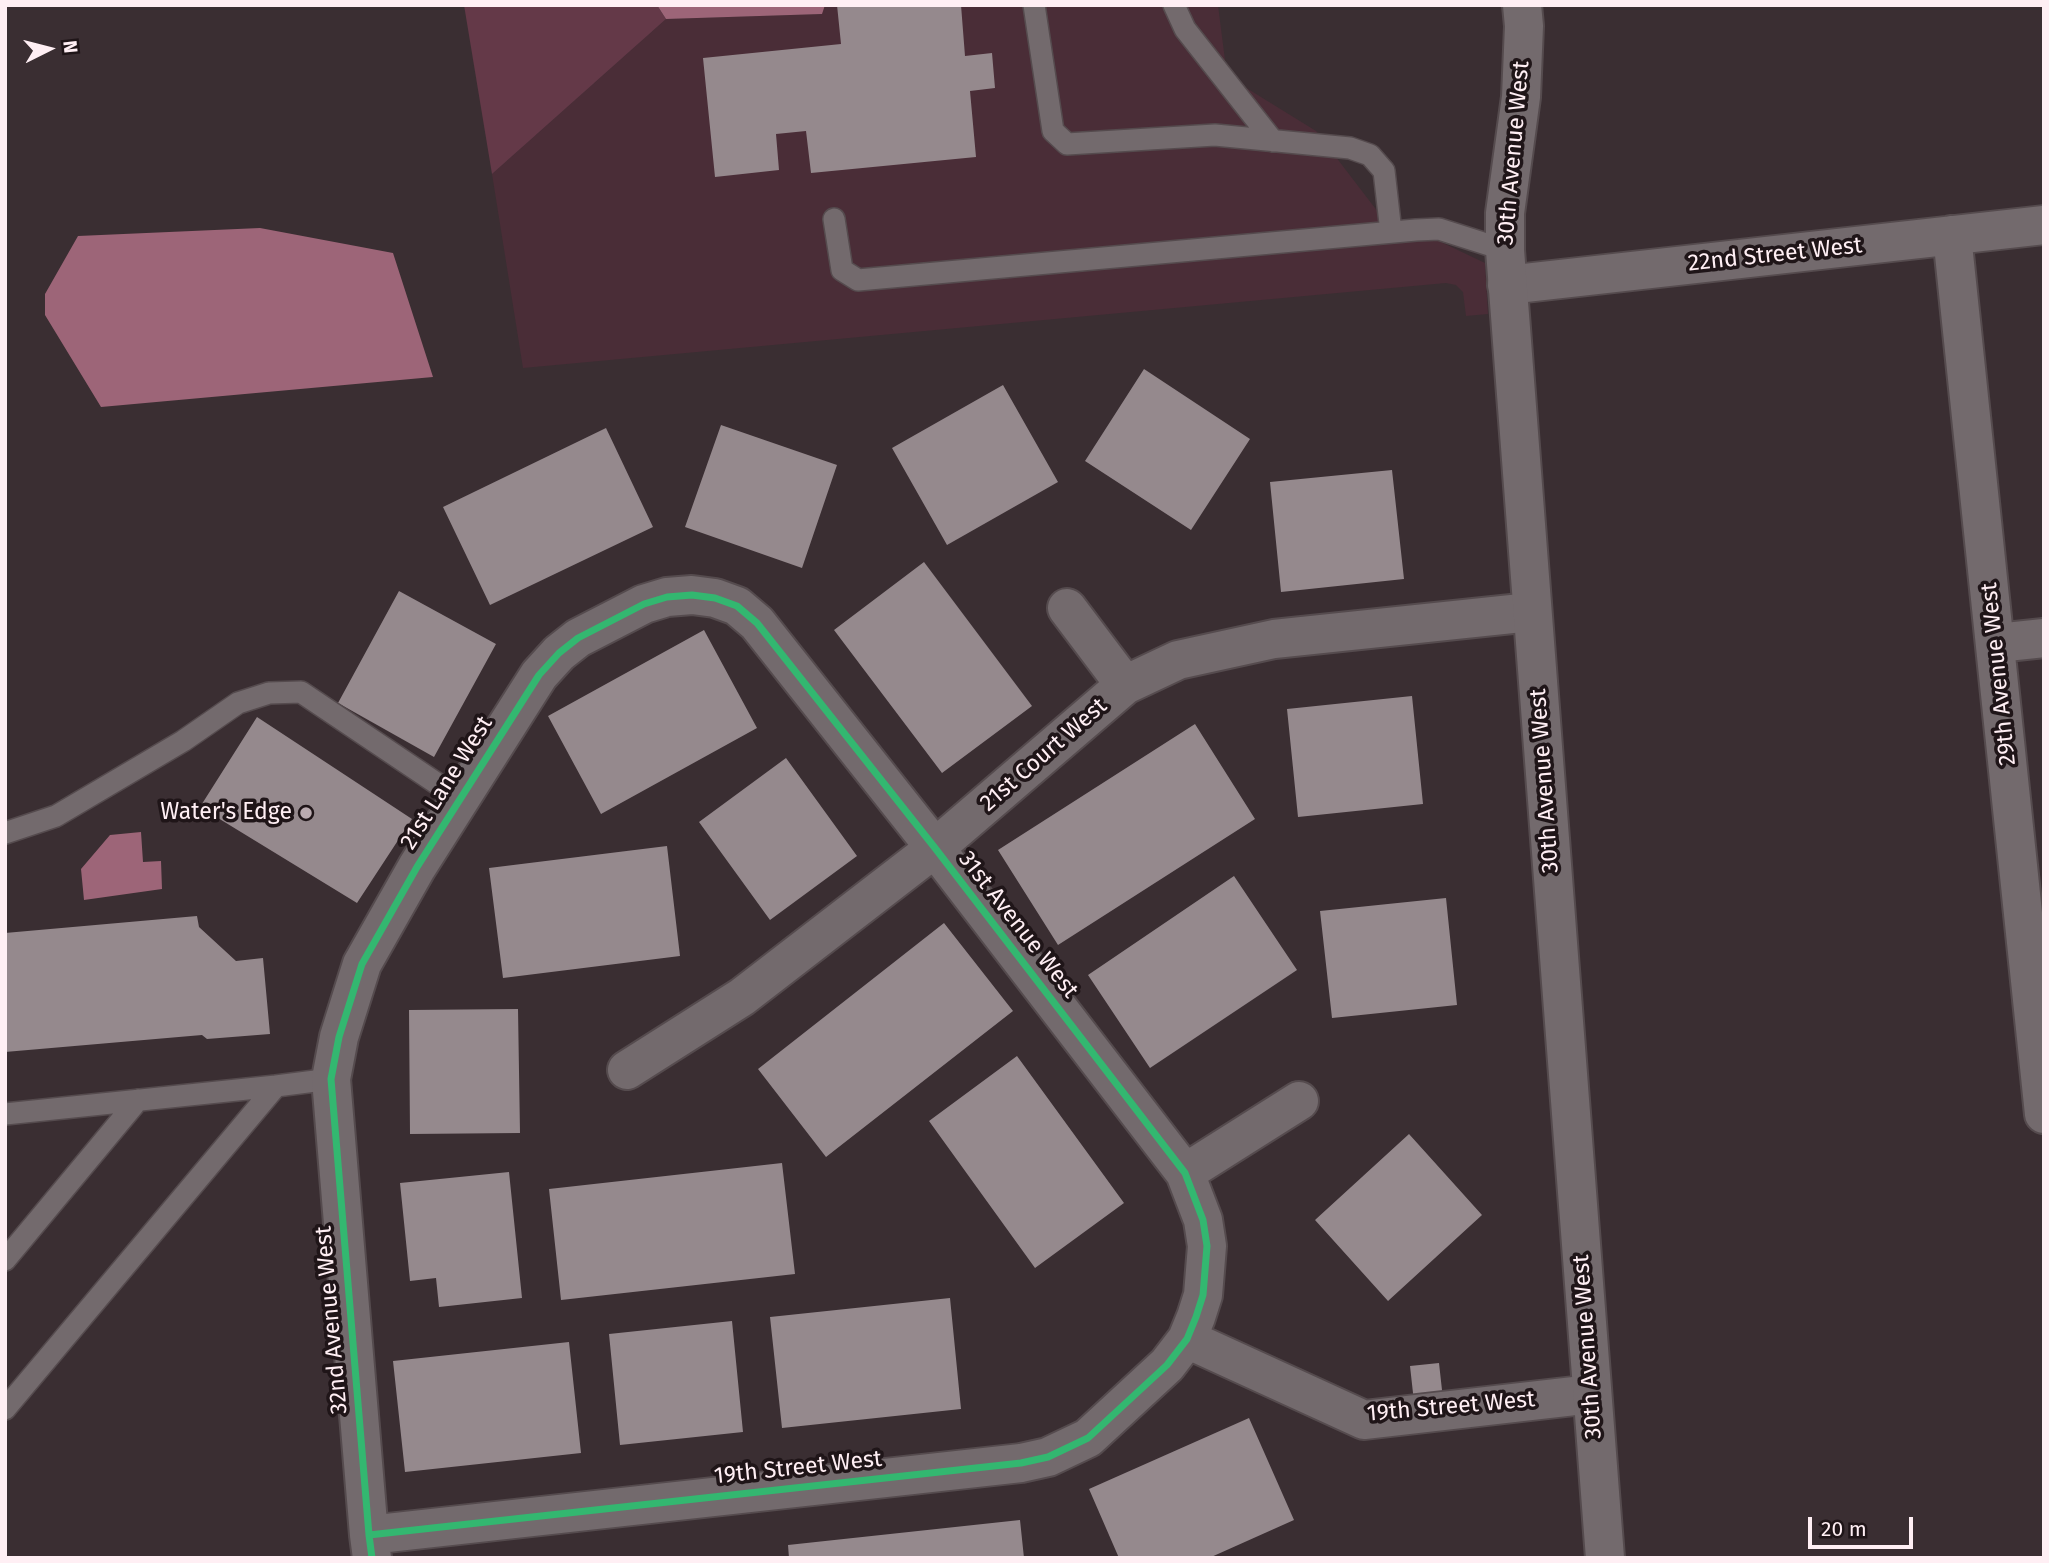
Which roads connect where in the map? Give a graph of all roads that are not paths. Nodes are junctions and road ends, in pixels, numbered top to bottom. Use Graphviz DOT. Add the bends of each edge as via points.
graph roads {
  1 [pos="1034,5"];
  2 [pos="1174,5"];
  3 [pos="1522,5"];
  4 [pos="1273,141"];
  5 [pos="834,219"];
  6 [pos="2044,225"];
  7 [pos="1391,232"];
  8 [pos="1952,235"];
  9 [pos="1506,267"];
  10 [pos="692,595"];
  11 [pos="1068,608"];
  12 [pos="1531,612"];
  13 [pos="2044,638"];
  14 [pos="1997,643"];
  15 [pos="1125,685"];
  16 [pos="460,799"];
  17 [pos="5,833"];
  18 [pos="935,848"];
  19 [pos="627,1070"];
  20 [pos="331,1079"];
  21 [pos="276,1086"];
  22 [pos="138,1100"];
  23 [pos="1299,1101"];
  24 [pos="5,1114"];
  25 [pos="2044,1114"];
  26 [pos="1185,1173"];
  27 [pos="5,1261"];
  28 [pos="1186,1339"];
  29 [pos="1592,1394"];
  30 [pos="5,1409"];
  31 [pos="370,1546"];
  32 [pos="1605,1558"];
  1 -- 4 [label="lane" via="1053,131 1067,144 1215,135"];
  2 -- 4 [label="lane" via="1185,29"];
  3 -- 9 [label="street, 30th Avenue West" via="1521,97 1505,213"];
  4 -- 7 [label="lane" via="1350,148 1370,155 1384,171"];
  5 -- 7 [label="lane" via="842,270 858,279"];
  6 -- 8 [label="street, 22nd Street West"];
  7 -- 9 [label="lane" via="1439,229"];
  8 -- 9 [label="street, 22nd Street West"];
  8 -- 14 [label="street, 29th Avenue West"];
  9 -- 12 [label="street, 30th Avenue West"];
  10 -- 16 [label="street, 21st Lane West" via="644,604 578,638 559,653 539,675"];
  10 -- 18 [label="street, 31st Avenue West" via="737,606 757,623"];
  11 -- 15 [label="street"];
  12 -- 15 [label="street, 21st Court West" via="1273,639 1178,660"];
  12 -- 29 [label="street, 30th Avenue West"];
  13 -- 14 [label="street"];
  14 -- 25 [label="street, 29th Avenue West"];
  15 -- 18 [label="street, 21st Court West"];
  16 -- 17 [label="lane" via="301,692 269,693 238,703 56,816"];
  16 -- 20 [label="street, 21st Lane West" via="362,964"];
  18 -- 19 [label="street, 21st Court West" via="742,997"];
  18 -- 26 [label="street, 31st Avenue West"];
  20 -- 21 [label="lane"];
  20 -- 31 [label="street, 32nd Avenue West"];
  21 -- 22 [label="lane"];
  21 -- 30 [label="lane"];
  22 -- 24 [label="lane"];
  22 -- 27 [label="lane"];
  23 -- 26 [label="street"];
  26 -- 28 [label="street, 31st Avenue West" via="1203,1220 1207,1246 1203,1295"];
  28 -- 29 [label="street, 19th Street West" via="1364,1420"];
  28 -- 31 [label="street, 19th Street West" via="1167,1365 1088,1438 1048,1457"];
  29 -- 32 [label="street, 30th Avenue West"];
}
